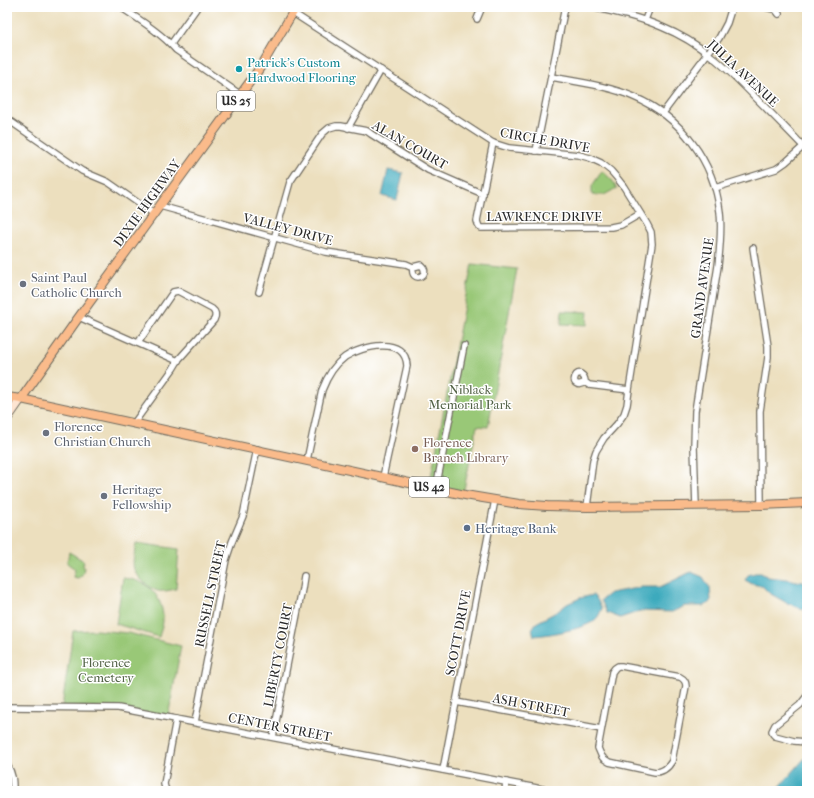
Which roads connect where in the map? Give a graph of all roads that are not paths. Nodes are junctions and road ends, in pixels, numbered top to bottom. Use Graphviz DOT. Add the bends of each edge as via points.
graph roads {
  1 [pos="482,7"];
  2 [pos="565,7"];
  3 [pos="591,7"];
  4 [pos="650,7"];
  5 [pos="732,7"];
  6 [pos="765,7"];
  7 [pos="196,9"];
  8 [pos="124,10"];
  9 [pos="295,10"];
  10 [pos="779,14"];
  11 [pos="477,19"];
  12 [pos="646,20"];
  13 [pos="171,44"];
  14 [pos="708,53"];
  15 [pos="381,70"];
  16 [pos="551,77"];
  17 [pos="241,95"];
  18 [pos="663,113"];
  19 [pos="7,119"];
  20 [pos="348,128"];
  21 [pos="493,143"];
  22 [pos="805,144"];
  23 [pos="536,151"];
  24 [pos="715,188"];
  25 [pos="482,194"];
  26 [pos="160,206"];
  27 [pos="154,214"];
  28 [pos="640,214"];
  29 [pos="274,237"];
  30 [pos="753,248"];
  31 [pos="413,266"];
  32 [pos="259,292"];
  33 [pos="79,317"];
  34 [pos="138,343"];
  35 [pos="464,346"];
  36 [pos="178,361"];
  37 [pos="585,382"];
  38 [pos="629,390"];
  39 [pos="7,397"];
  40 [pos="21,399"];
  41 [pos="7,418"];
  42 [pos="134,423"];
  43 [pos="257,449"];
  44 [pos="307,460"];
  45 [pos="384,477"];
  46 [pos="436,488"];
  47 [pos="495,500"];
  48 [pos="807,503"];
  49 [pos="761,505"];
  50 [pos="696,506"];
  51 [pos="587,507"];
  52 [pos="304,576"];
  53 [pos="807,696"];
  54 [pos="456,702"];
  55 [pos="7,707"];
  56 [pos="176,719"];
  57 [pos="195,722"];
  58 [pos="601,729"];
  59 [pos="273,737"];
  60 [pos="807,742"];
  61 [pos="7,765"];
  62 [pos="443,770"];
  63 [pos="506,782"];
  64 [pos="166,790"];
  65 [pos="547,790"];
  66 [pos="13,791"];
  67 [pos="504,791"];
  1 -- 11 [label="street"];
  2 -- 16 [label="street"];
  3 -- 12 [label="street, JULIA AVENUE"];
  4 -- 12 [label="street"];
  5 -- 14 [label="street" via="724,29"];
  6 -- 10 [label="street" via="776,10"];
  7 -- 13 [label="street"];
  8 -- 13 [label="street"];
  9 -- 15 [label="street, CIRCLE DRIVE"];
  9 -- 17 [label="main road, DIXIE HIGHWAY / US 25"];
  12 -- 14 [label="street, JULIA AVENUE" via="678,34"];
  13 -- 17 [label="street"];
  14 -- 18 [label="street"];
  14 -- 22 [label="street, JULIA AVENUE"];
  15 -- 20 [label="street"];
  15 -- 21 [label="street, CIRCLE DRIVE"];
  16 -- 18 [label="street, GRAND AVENUE" via="621,92"];
  16 -- 23 [label="street"];
  17 -- 26 [label="main road, DIXIE HIGHWAY / US 25"];
  18 -- 24 [label="street, GRAND AVENUE" via="681,129 694,146"];
  19 -- 27 [label="street" via="82,171 108,182"];
  20 -- 25 [label="street, ALAN COURT" via="367,131 428,170"];
  20 -- 29 [label="street, ALAN COURT" via="332,127 319,137 290,182"];
  21 -- 23 [label="street, CIRCLE DRIVE"];
  21 -- 25 [label="street"];
  22 -- 24 [label="street" via="776,169"];
  23 -- 28 [label="street, CIRCLE DRIVE" via="579,155 601,163 624,187"];
  24 -- 50 [label="street, GRAND AVENUE" via="720,213 720,243 695,411"];
  25 -- 28 [label="street, LAWRENCE DRIVE" via="477,221 479,227 484,229 611,227 621,225"];
  26 -- 27 [label="main road, DIXIE HIGHWAY / US 25"];
  26 -- 29 [label="street, VALLEY DRIVE"];
  27 -- 33 [label="main road, DIXIE HIGHWAY / US 25"];
  28 -- 38 [label="street, CIRCLE DRIVE" via="647,224 652,244"];
  29 -- 31 [label="street, VALLEY DRIVE" via="326,252"];
  29 -- 32 [label="street, ALAN COURT"];
  30 -- 49 [label="street" via="768,346 760,411"];
  33 -- 34 [label="street"];
  33 -- 40 [label="main road, DIXIE HIGHWAY / US 25"];
  34 -- 36 [label="street"];
  34 -- 36 [label="street" via="173,292 178,291 212,309 216,316"];
  35 -- 46 [label="street"];
  36 -- 42 [label="street"];
  37 -- 38 [label="street" via="589,385"];
  38 -- 51 [label="street, CIRCLE DRIVE" via="624,414 596,451"];
  39 -- 40 [label="main road"];
  40 -- 41 [label="street"];
  40 -- 42 [label="main road, US 42"];
  42 -- 43 [label="main road, US 42"];
  43 -- 44 [label="main road, US 42"];
  43 -- 57 [label="street, RUSSELL STREET" via="243,516 226,560"];
  44 -- 45 [label="main road, US 42"];
  44 -- 45 [label="street" via="322,390 333,369 345,357 360,349 390,346 403,353 407,366"];
  45 -- 46 [label="main road, US 42"];
  46 -- 47 [label="main road, US 42"];
  47 -- 51 [label="main road, US 42" via="547,506"];
  47 -- 54 [label="street, SCOTT DRIVE"];
  48 -- 49 [label="main road, US 42"];
  49 -- 50 [label="main road, US 42"];
  50 -- 51 [label="main road, US 42"];
  52 -- 59 [label="street, LIBERTY COURT"];
  53 -- 60 [label="street" via="772,731 775,736"];
  54 -- 58 [label="street, ASH STREET"];
  54 -- 62 [label="street, SCOTT DRIVE"];
  55 -- 56 [label="street, CENTER STREET" via="118,708"];
  56 -- 57 [label="street, CENTER STREET"];
  56 -- 64 [label="street" via="164,784"];
  57 -- 59 [label="street, CENTER STREET"];
  58 -- 58 [label="street" via="598,748 609,762 655,772 665,770 672,761 686,686 684,680 680,677 621,666 615,668 612,672"];
  59 -- 62 [label="street, CENTER STREET"];
  61 -- 66 [label="street" via="12,774"];
  62 -- 63 [label="street, CENTER STREET"];
  63 -- 65 [label="street, CENTER STREET"];
  63 -- 67 [label="street"];
}
